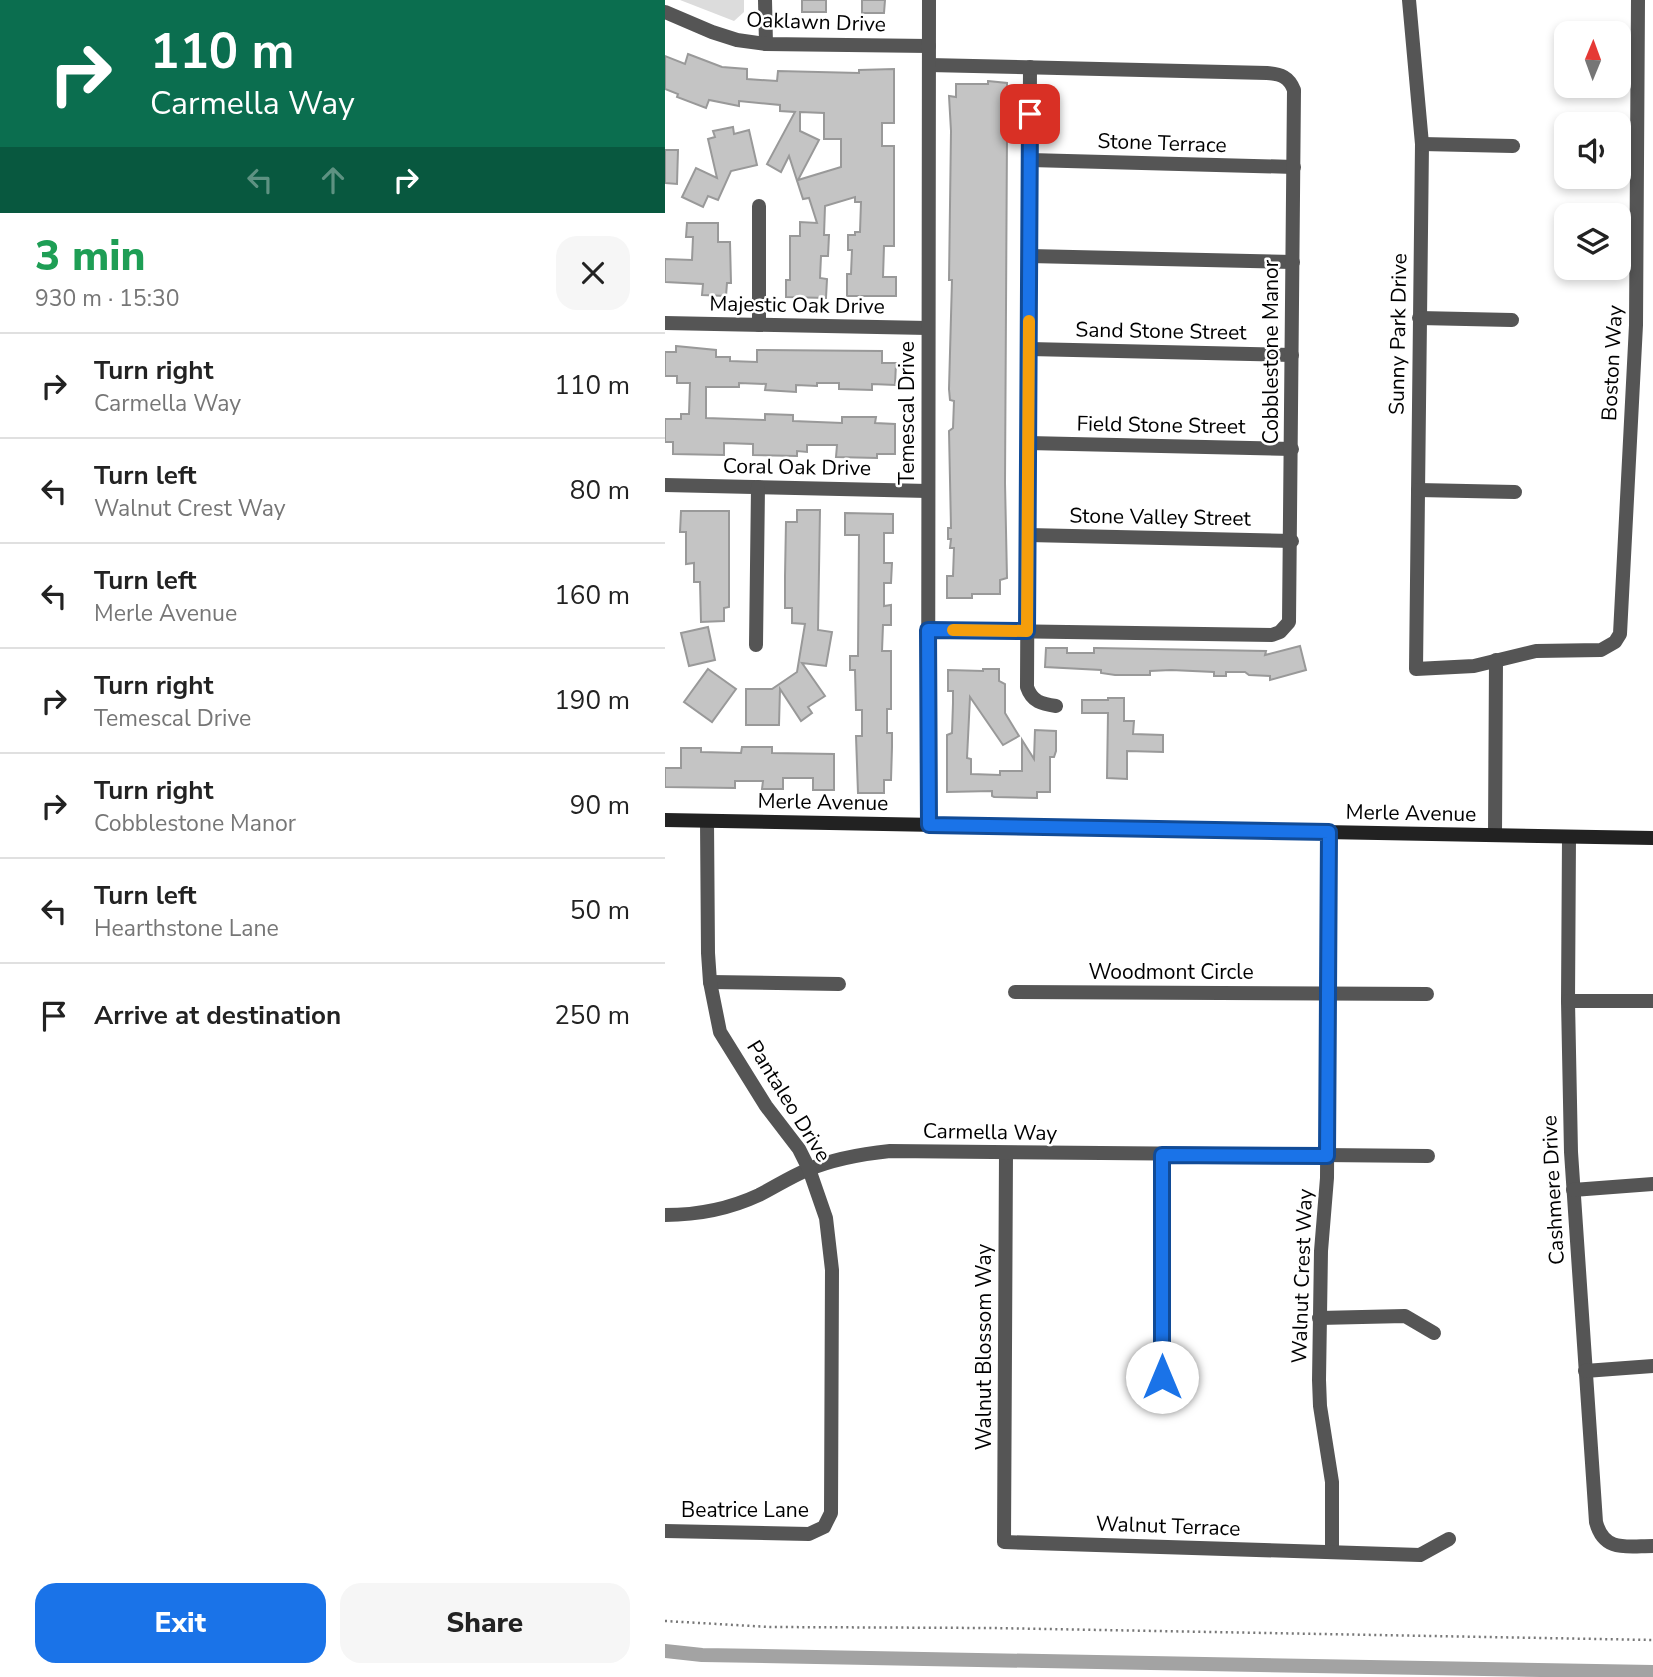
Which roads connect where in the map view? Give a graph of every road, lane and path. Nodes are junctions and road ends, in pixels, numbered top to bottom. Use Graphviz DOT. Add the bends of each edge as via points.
graph roads {
  1 [pos="765,0"];
  2 [pos="929,0"];
  3 [pos="1409,0"];
  4 [pos="1638,0"];
  5 [pos="665,12"];
  6 [pos="766,44"];
  7 [pos="929,46"];
  8 [pos="929,65"];
  9 [pos="1030,67"];
  10 [pos="1422,144"];
  11 [pos="1513,146"];
  12 [pos="1030,160"];
  13 [pos="1294,167"];
  14 [pos="759,206"];
  15 [pos="1029,256"];
  16 [pos="1293,262"];
  17 [pos="1419,318"];
  18 [pos="1512,320"];
  19 [pos="665,323"];
  20 [pos="759,325"];
  21 [pos="928,328"];
  22 [pos="1029,349"];
  23 [pos="1292,355"];
  24 [pos="1028,443"];
  25 [pos="1292,449"];
  26 [pos="665,485"];
  27 [pos="758,487"];
  28 [pos="1418,490"];
  29 [pos="928,491"];
  30 [pos="1515,492"];
  31 [pos="1028,535"];
  32 [pos="1292,541"];
  33 [pos="928,630"];
  34 [pos="1027,631"];
  35 [pos="756,645"];
  36 [pos="1496,660"];
  37 [pos="1056,706"];
  38 [pos="665,820"];
  39 [pos="707,821"];
  40 [pos="929,825"];
  41 [pos="1329,832"];
  42 [pos="1495,835"];
  43 [pos="1569,837"];
  44 [pos="1653,838"];
  45 [pos="710,982"];
  46 [pos="839,984"];
  47 [pos="1015,992"];
  48 [pos="1328,993"];
  49 [pos="1427,994"];
  50 [pos="1653,1000"];
  51 [pos="1568,1002"];
  52 [pos="1006,1153"];
  53 [pos="1162,1155"];
  54 [pos="1327,1156"];
  55 [pos="1428,1156"];
  56 [pos="809,1169"];
  57 [pos="1653,1184"];
  58 [pos="1573,1190"];
  59 [pos="665,1215"];
  60 [pos="1319,1318"];
  61 [pos="1434,1334"];
  62 [pos="1653,1366"];
  63 [pos="1585,1371"];
  64 [pos="1162,1377"];
  65 [pos="824,1527"];
  66 [pos="665,1531"];
  67 [pos="1449,1539"];
  68 [pos="1004,1542"];
  69 [pos="1653,1546"];
  70 [pos="1332,1552"];
  71 [pos="665,1621"];
  72 [pos="1653,1640"];
  1 -- 6 [label="street"];
  2 -- 7 [label="street, Temescal Drive"];
  3 -- 10 [label="street, Sunny Park Drive"];
  4 -- 36 [label="street, Boston Way" via="1636,325 1622,628 1615,642 1601,650 1536,652"];
  5 -- 6 [label="street, Oaklawn Drive" via="737,40"];
  6 -- 7 [label="street, Oaklawn Drive"];
  7 -- 8 [label="street, Temescal Drive"];
  8 -- 9 [label="street, Cobblestone Manor"];
  8 -- 21 [label="street, Temescal Drive"];
  9 -- 12 [label="street"];
  9 -- 13 [label="street, Cobblestone Manor" via="1280,74 1294,90"];
  10 -- 11 [label="street"];
  10 -- 17 [label="street, Sunny Park Drive"];
  12 -- 13 [label="street, Stone Terrace"];
  12 -- 15 [label="street"];
  13 -- 16 [label="street, Cobblestone Manor"];
  14 -- 20 [label="street"];
  15 -- 16 [label="street"];
  15 -- 22 [label="street"];
  16 -- 23 [label="street, Cobblestone Manor"];
  17 -- 18 [label="street"];
  17 -- 28 [label="street, Sunny Park Drive"];
  19 -- 20 [label="street, Majestic Oak Drive"];
  20 -- 21 [label="street, Majestic Oak Drive"];
  21 -- 29 [label="street, Temescal Drive"];
  22 -- 23 [label="street, Sand Stone Street"];
  22 -- 24 [label="street"];
  23 -- 25 [label="street, Cobblestone Manor"];
  24 -- 25 [label="street, Field Stone Street"];
  24 -- 31 [label="street"];
  25 -- 32 [label="street, Cobblestone Manor"];
  26 -- 27 [label="street, Coral Oak Drive"];
  27 -- 29 [label="street, Coral Oak Drive"];
  27 -- 35 [label="street"];
  28 -- 30 [label="street"];
  28 -- 36 [label="street, Sunny Park Drive" via="1416,669 1474,666"];
  29 -- 33 [label="street, Temescal Drive"];
  31 -- 32 [label="street, Stone Valley Street"];
  31 -- 34 [label="street"];
  32 -- 34 [label="street, Cobblestone Manor" via="1291,615 1285,628 1272,635"];
  33 -- 34 [label="street, Cobblestone Manor"];
  33 -- 40 [label="street, Temescal Drive"];
  34 -- 37 [label="street" via="1029,693 1043,705"];
  36 -- 42 [label="street"];
  38 -- 39 [label="street, Merle Avenue"];
  39 -- 40 [label="street, Merle Avenue"];
  39 -- 45 [label="street, Pantaleo Drive"];
  40 -- 41 [label="street, Merle Avenue"];
  41 -- 42 [label="street, Merle Avenue"];
  41 -- 48 [label="street, Walnut Crest Way"];
  42 -- 43 [label="street, Merle Avenue"];
  43 -- 44 [label="street, Merle Avenue"];
  43 -- 51 [label="street, Cashmere Drive"];
  45 -- 46 [label="street"];
  45 -- 56 [label="street, Pantaleo Drive" via="720,1032"];
  47 -- 48 [label="street, Woodmont Circle"];
  48 -- 49 [label="street, Woodmont Circle"];
  48 -- 54 [label="street, Walnut Crest Way"];
  50 -- 51 [label="street"];
  51 -- 58 [label="street, Cashmere Drive"];
  52 -- 53 [label="street, Carmella Way"];
  52 -- 56 [label="street, Carmella Way" via="868,1153"];
  52 -- 68 [label="street, Walnut Blossom Way"];
  53 -- 54 [label="street, Carmella Way"];
  53 -- 64 [label="street"];
  54 -- 55 [label="street, Carmella Way"];
  54 -- 60 [label="street, Walnut Crest Way"];
  56 -- 59 [label="street, Carmella Way" via="736,1205"];
  56 -- 65 [label="street, Pantaleo Drive" via="826,1218 832,1270 831,1513"];
  57 -- 58 [label="street"];
  58 -- 63 [label="street, Cashmere Drive"];
  60 -- 61 [label="street" via="1405,1316"];
  60 -- 70 [label="street, Walnut Crest Way" via="1320,1406 1332,1482"];
  62 -- 63 [label="street"];
  63 -- 69 [label="street, Cashmere Drive" via="1598,1532 1618,1546"];
  65 -- 66 [label="street, Beatrice Lane" via="809,1534"];
  67 -- 70 [label="street, Walnut Terrace" via="1420,1555"];
  68 -- 70 [label="street, Walnut Terrace"];
  71 -- 72 [label="path"];
}
